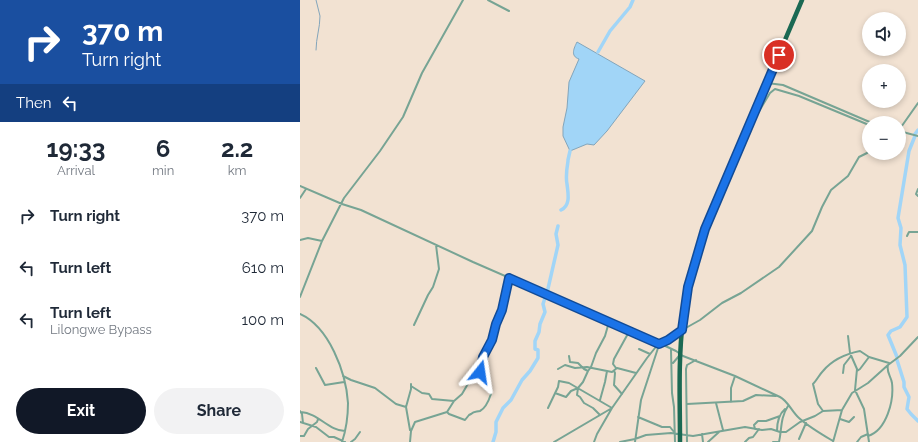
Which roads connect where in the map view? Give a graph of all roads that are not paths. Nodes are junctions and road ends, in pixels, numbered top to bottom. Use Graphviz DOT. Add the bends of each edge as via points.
graph roads {
  1 [pos="463,0"];
  2 [pos="488,0"];
  3 [pos="802,0"];
  4 [pos="509,11"];
  5 [pos="767,82"];
  6 [pos="918,103"];
  7 [pos="862,119"];
  8 [pos="906,120"];
  9 [pos="862,122"];
  10 [pos="746,132"];
  11 [pos="906,132"];
  12 [pos="918,136"];
  13 [pos="862,155"];
  14 [pos="300,186"];
  15 [pos="306,189"];
  16 [pos="918,189"];
  17 [pos="918,196"];
  18 [pos="300,198"];
  19 [pos="342,204"];
  20 [pos="918,232"];
  21 [pos="907,236"];
  22 [pos="300,240"];
  23 [pos="322,241"];
  24 [pos="436,245"];
  25 [pos="509,278"];
  26 [pos="300,297"];
  27 [pos="300,314"];
  28 [pos="610,322"];
  29 [pos="414,325"];
  30 [pos="630,330"];
  31 [pos="682,330"];
  32 [pos="848,336"];
  33 [pos="918,337"];
  34 [pos="659,344"];
  35 [pos="639,349"];
  36 [pos="671,349"];
  37 [pos="650,354"];
  38 [pos="850,354"];
  39 [pos="680,355"];
  40 [pos="569,356"];
  41 [pos="869,357"];
  42 [pos="696,360"];
  43 [pos="672,364"];
  44 [pos="889,364"];
  45 [pos="582,367"];
  46 [pos="591,367"];
  47 [pos="316,368"];
  48 [pos="616,368"];
  49 [pos="558,369"];
  50 [pos="481,370"];
  51 [pos="588,371"];
  52 [pos="607,371"];
  53 [pos="614,371"];
  54 [pos="857,371"];
  55 [pos="637,373"];
  56 [pos="843,373"];
  57 [pos="343,376"];
  58 [pos="735,376"];
  59 [pos="344,382"];
  60 [pos="578,388"];
  61 [pos="855,390"];
  62 [pos="555,394"];
  63 [pos="622,394"];
  64 [pos="778,396"];
  65 [pos="680,397"];
  66 [pos="600,400"];
  67 [pos="454,401"];
  68 [pos="731,402"];
  69 [pos="716,403"];
  70 [pos="687,404"];
  71 [pos="788,406"];
  72 [pos="406,407"];
  73 [pos="674,407"];
  74 [pos="548,408"];
  75 [pos="612,408"];
  76 [pos="786,409"];
  77 [pos="842,410"];
  78 [pos="301,411"];
  79 [pos="823,411"];
  80 [pos="447,412"];
  81 [pos="600,415"];
  82 [pos="780,416"];
  83 [pos="854,417"];
  84 [pos="318,418"];
  85 [pos="638,418"];
  86 [pos="840,419"];
  87 [pos="802,420"];
  88 [pos="301,422"];
  89 [pos="806,423"];
  90 [pos="312,426"];
  91 [pos="755,429"];
  92 [pos="759,429"];
  93 [pos="724,430"];
  94 [pos="345,431"];
  95 [pos="410,431"];
  96 [pos="720,431"];
  97 [pos="777,431"];
  98 [pos="360,432"];
  99 [pos="781,432"];
  100 [pos="675,434"];
  101 [pos="680,434"];
  102 [pos="702,434"];
  103 [pos="687,435"];
  104 [pos="868,435"];
  105 [pos="300,436"];
  106 [pos="799,439"];
  107 [pos="342,441"];
  108 [pos="635,441"];
  109 [pos="833,441"];
  110 [pos="345,442"];
  111 [pos="351,442"];
  112 [pos="410,442"];
  113 [pos="554,442"];
  114 [pos="594,442"];
  115 [pos="620,442"];
  116 [pos="675,442"];
  117 [pos="680,442"];
  118 [pos="687,442"];
  119 [pos="703,442"];
  120 [pos="708,442"];
  121 [pos="745,442"];
  122 [pos="773,442"];
  123 [pos="779,442"];
  124 [pos="857,442"];
  125 [pos="869,442"];
  1 -- 19 [label="street" via="422,73 403,117"];
  2 -- 4 [label="street"];
  3 -- 5 [label="main road"];
  5 -- 7 [label="street" via="783,84"];
  5 -- 10 [label="main road"];
  6 -- 8 [label="street"];
  9 -- 10 [label="street" via="800,96 775,89"];
  10 -- 31 [label="main road" via="702,237 688,287"];
  11 -- 12 [label="street"];
  13 -- 31 [label="street" via="848,176 831,190 812,232 780,267"];
  14 -- 15 [label="street"];
  15 -- 18 [label="street"];
  15 -- 19 [label="street"];
  16 -- 17 [label="street"];
  19 -- 23 [label="street"];
  19 -- 24 [label="street" via="361,210"];
  20 -- 21 [label="street" via="909,232"];
  22 -- 23 [label="street" via="308,238"];
  23 -- 26 [label="street"];
  24 -- 25 [label="street"];
  24 -- 29 [label="street" via="439,269"];
  25 -- 28 [label="street"];
  25 -- 50 [label="street" via="502,310 483,357"];
  27 -- 57 [label="street" via="313,322 325,337"];
  28 -- 30 [label="street"];
  28 -- 46 [label="street"];
  30 -- 34 [label="street"];
  30 -- 48 [label="street" via="614,359 613,364"];
  31 -- 34 [label="street"];
  31 -- 39 [label="main road"];
  32 -- 38 [label="street"];
  33 -- 44 [label="street"];
  34 -- 36 [label="street"];
  34 -- 37 [label="street"];
  34 -- 85 [label="street" via="642,394"];
  35 -- 37 [label="street"];
  36 -- 39 [label="street"];
  36 -- 43 [label="street"];
  37 -- 55 [label="street"];
  38 -- 41 [label="street" via="860,350"];
  38 -- 54 [label="street"];
  38 -- 56 [label="street"];
  38 -- 79 [label="street" via="830,363 813,384 818,404"];
  39 -- 42 [label="street"];
  39 -- 43 [label="street"];
  39 -- 65 [label="main road"];
  40 -- 45 [label="street" via="570,362 578,363"];
  41 -- 44 [label="street"];
  41 -- 54 [label="street"];
  42 -- 58 [label="street"];
  42 -- 70 [label="street" via="686,366"];
  43 -- 73 [label="street"];
  44 -- 61 [label="street" via="868,383"];
  44 -- 104 [label="street" via="887,371 892,383 892,400 882,424"];
  45 -- 46 [label="street"];
  45 -- 49 [label="street" via="566,365"];
  45 -- 51 [label="street"];
  46 -- 51 [label="street"];
  46 -- 52 [label="street"];
  47 -- 59 [label="street" via="325,385"];
  48 -- 53 [label="street"];
  48 -- 55 [label="street"];
  50 -- 67 [label="street"];
  50 -- 80 [label="street" via="489,379 488,388 491,394 487,404 481,410 469,414 465,420"];
  51 -- 60 [label="street"];
  52 -- 53 [label="street"];
  52 -- 66 [label="street"];
  53 -- 63 [label="street" via="614,385"];
  54 -- 61 [label="street"];
  55 -- 63 [label="street"];
  57 -- 59 [label="street"];
  57 -- 72 [label="street" via="375,388 400,406"];
  58 -- 64 [label="street"];
  58 -- 68 [label="street" via="731,388"];
  59 -- 94 [label="street" via="348,401"];
  60 -- 62 [label="street" via="566,397"];
  60 -- 62 [label="street" via="559,381"];
  60 -- 66 [label="street"];
  60 -- 81 [label="street" via="577,395"];
  61 -- 77 [label="street"];
  61 -- 104 [label="street" via="864,410"];
  62 -- 74 [label="street"];
  63 -- 75 [label="street"];
  64 -- 68 [label="street" via="756,395"];
  64 -- 71 [label="street" via="784,399"];
  65 -- 73 [label="street"];
  65 -- 101 [label="main road"];
  66 -- 75 [label="street"];
  67 -- 72 [label="street" via="432,400 429,394 422,393 411,385"];
  67 -- 80 [label="street"];
  68 -- 69 [label="street"];
  69 -- 70 [label="street"];
  69 -- 93 [label="street"];
  70 -- 103 [label="street"];
  71 -- 76 [label="street"];
  71 -- 87 [label="street"];
  72 -- 95 [label="street"];
  73 -- 100 [label="street"];
  75 -- 81 [label="street"];
  75 -- 114 [label="street"];
  76 -- 82 [label="street"];
  76 -- 99 [label="street"];
  77 -- 79 [label="street"];
  77 -- 86 [label="street"];
  78 -- 84 [label="street"];
  78 -- 88 [label="street"];
  79 -- 87 [label="street"];
  80 -- 95 [label="street" via="415,422"];
  81 -- 113 [label="street"];
  82 -- 91 [label="street" via="758,421 754,425"];
  82 -- 97 [label="street"];
  83 -- 86 [label="street" via="849,422"];
  84 -- 90 [label="street"];
  84 -- 94 [label="street"];
  85 -- 100 [label="street" via="662,427 670,427"];
  85 -- 108 [label="street"];
  86 -- 109 [label="street"];
  87 -- 89 [label="street"];
  87 -- 99 [label="street" via="789,430"];
  88 -- 90 [label="street"];
  89 -- 106 [label="street"];
  89 -- 109 [label="street"];
  90 -- 105 [label="street" via="304,436"];
  90 -- 107 [label="street" via="327,436"];
  91 -- 92 [label="street"];
  91 -- 93 [label="street" via="745,427"];
  92 -- 97 [label="street"];
  92 -- 121 [label="street"];
  93 -- 96 [label="street"];
  94 -- 107 [label="street"];
  95 -- 112 [label="street"];
  96 -- 102 [label="street"];
  96 -- 120 [label="street"];
  97 -- 99 [label="street"];
  98 -- 111 [label="street"];
  99 -- 123 [label="street"];
  100 -- 101 [label="street"];
  100 -- 108 [label="street" via="646,435"];
  100 -- 116 [label="street"];
  101 -- 103 [label="street"];
  101 -- 117 [label="main road"];
  102 -- 103 [label="street"];
  102 -- 119 [label="street"];
  103 -- 118 [label="street"];
  104 -- 124 [label="street" via="861,437"];
  104 -- 125 [label="street"];
  107 -- 110 [label="street"];
  108 -- 115 [label="street"];
  122 -- 123 [label="street"];
}
